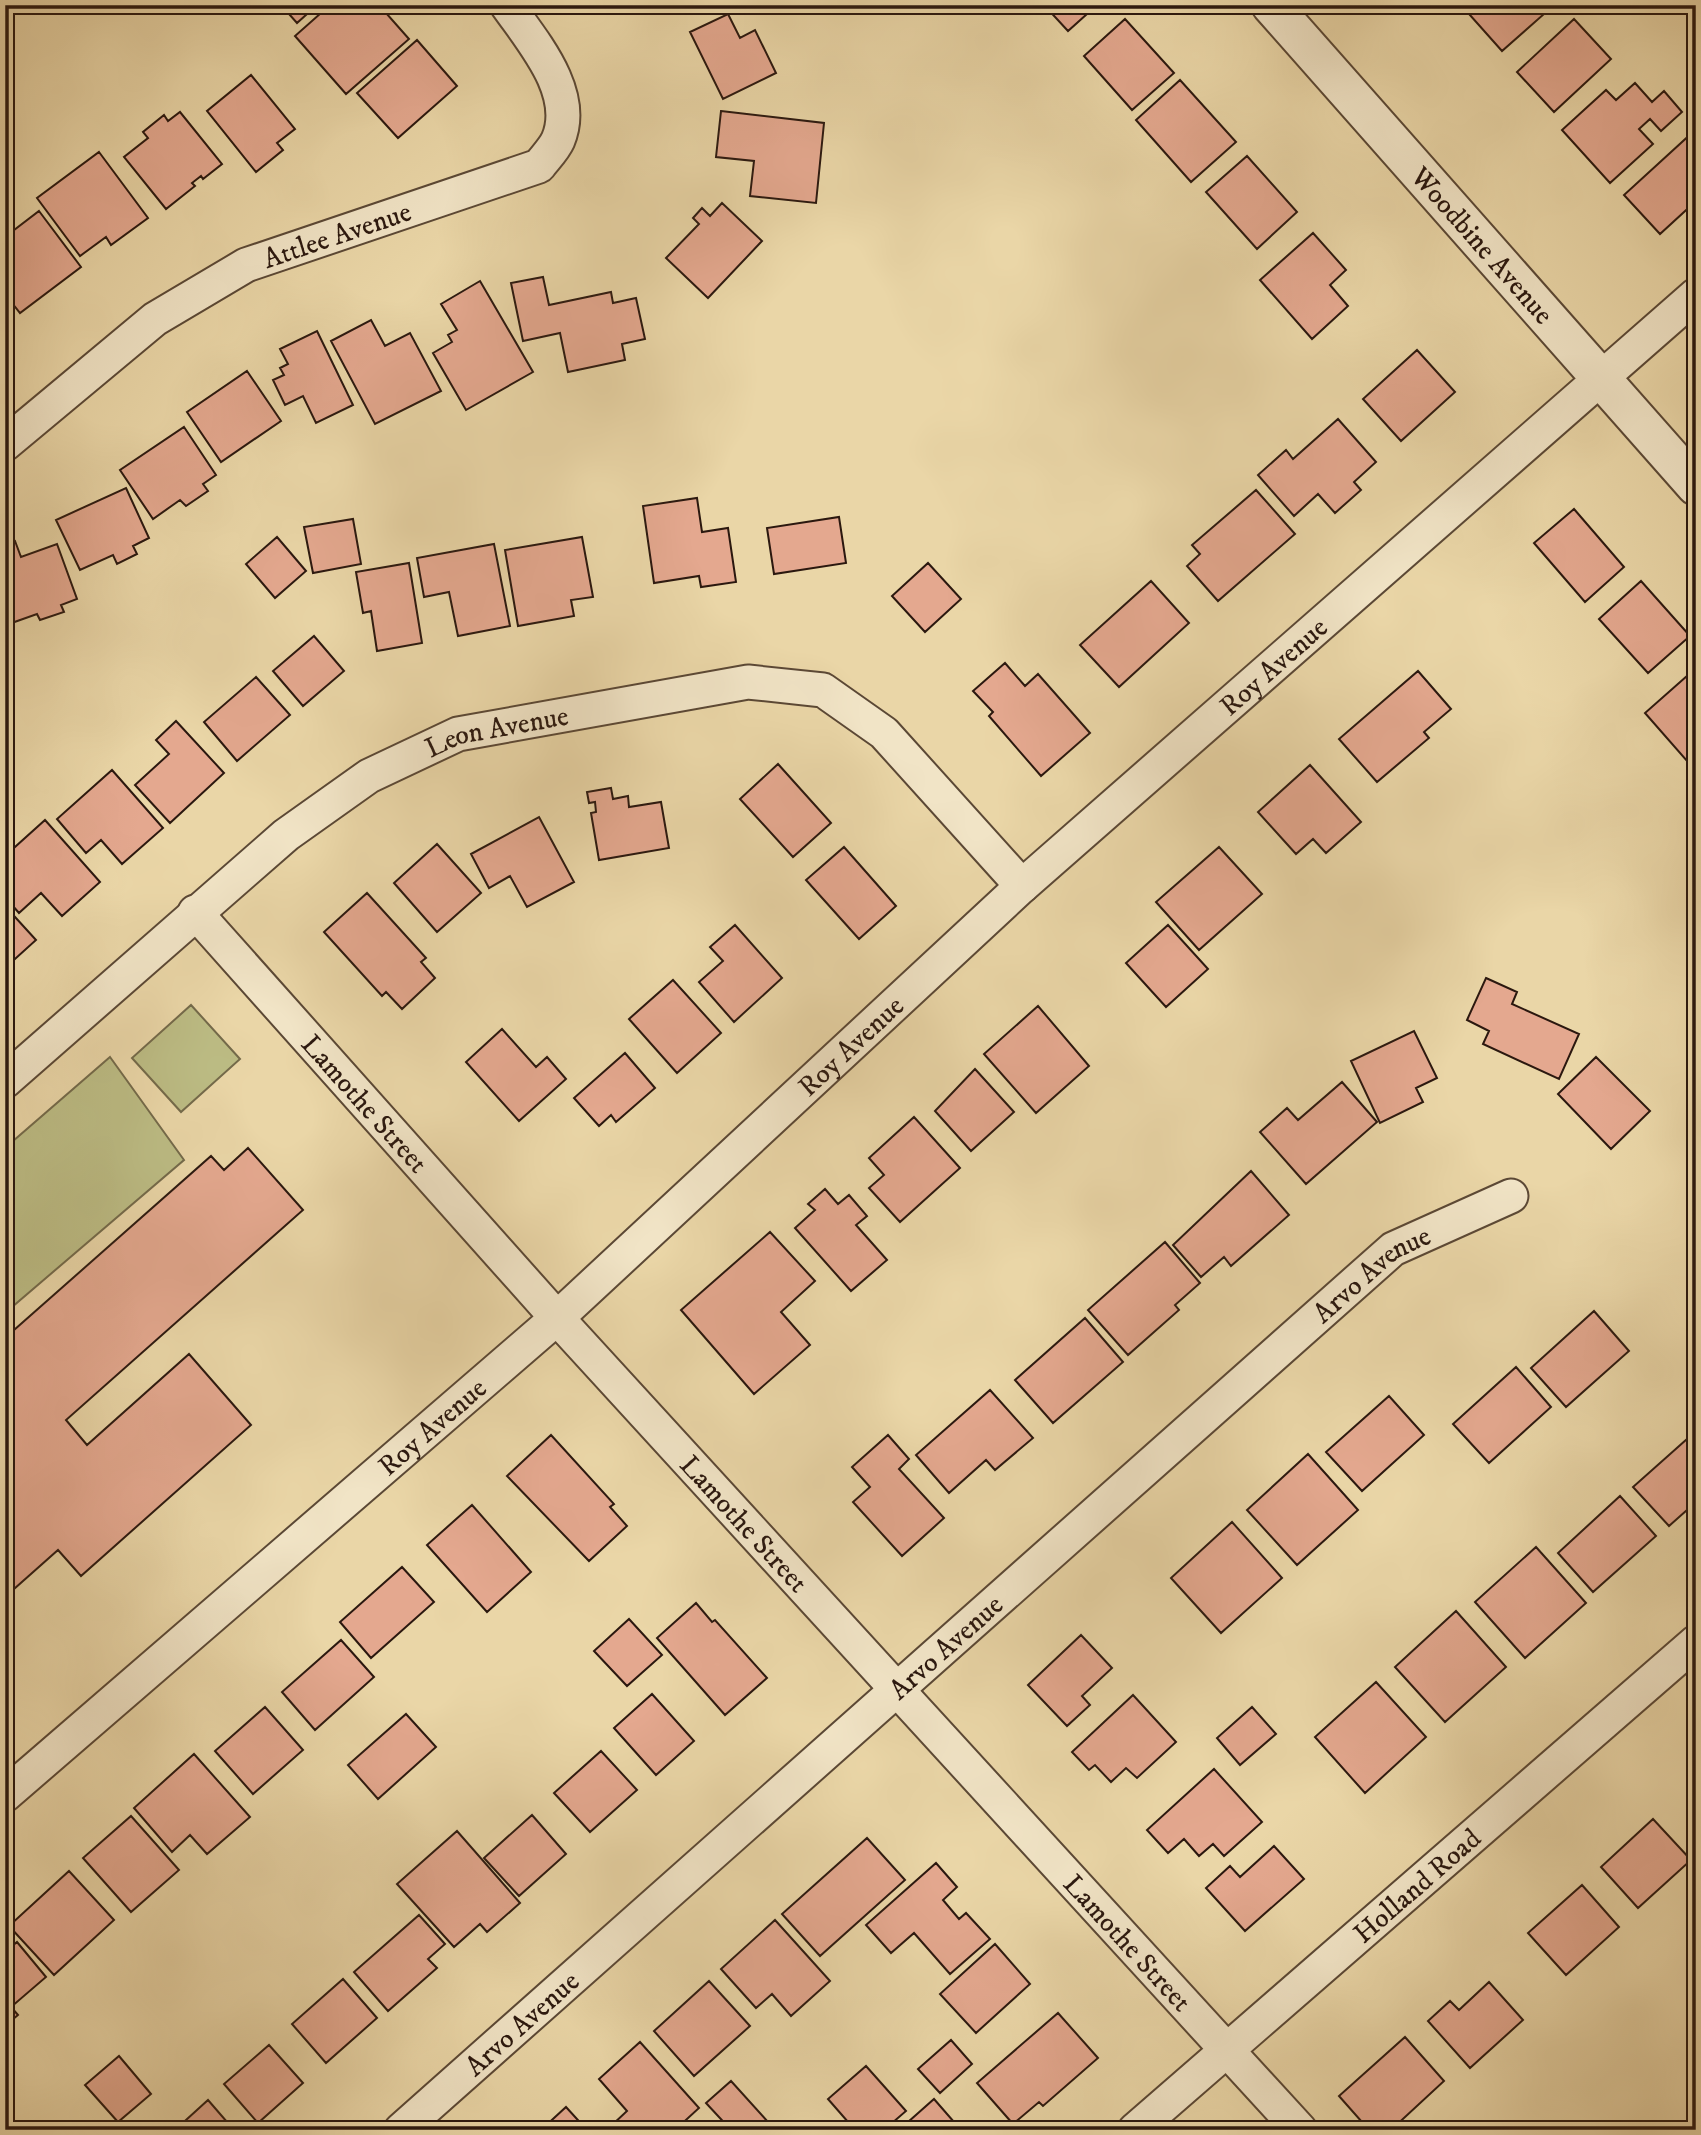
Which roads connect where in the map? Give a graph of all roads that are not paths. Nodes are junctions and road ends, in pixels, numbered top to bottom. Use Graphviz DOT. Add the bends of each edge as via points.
graph roads {
  1 [pos="507,5"];
  2 [pos="1271,5"];
  3 [pos="1696,295"];
  4 [pos="1601,380"];
  5 [pos="5,444"];
  6 [pos="1696,486"];
  7 [pos="1022,886"];
  8 [pos="195,912"];
  9 [pos="5,1081"];
  10 [pos="1511,1196"];
  11 [pos="557,1318"];
  12 [pos="1696,1642"];
  13 [pos="896,1688"];
  14 [pos="5,1795"];
  15 [pos="1227,2047"];
  16 [pos="401,2130"];
  17 [pos="1135,2130"];
  18 [pos="1300,2130"];
  1 -- 5 [label="street, Attlee Avenue" via="548,68 565,105 558,140 539,166 246,265 155,319"];
  2 -- 4 [label="street, Woodbine Avenue"];
  3 -- 4 [label="street, Roy Avenue"];
  4 -- 6 [label="street, Woodbine Avenue"];
  4 -- 7 [label="street, Roy Avenue"];
  7 -- 8 [label="street, Leon Avenue" via="884,733 823,690 748,682 458,734 369,776 286,835"];
  7 -- 11 [label="street, Roy Avenue"];
  8 -- 9 [label="street, Leon Avenue"];
  8 -- 11 [label="street, Lamothe Street"];
  10 -- 13 [label="street, Arvo Avenue" via="1394,1249"];
  11 -- 13 [label="street, Lamothe Street"];
  11 -- 14 [label="street, Roy Avenue"];
  12 -- 15 [label="street, Holland Road"];
  13 -- 15 [label="street, Lamothe Street"];
  13 -- 16 [label="street, Arvo Avenue"];
  15 -- 17 [label="street, Holland Road"];
  15 -- 18 [label="street, Lamothe Street"];
}
